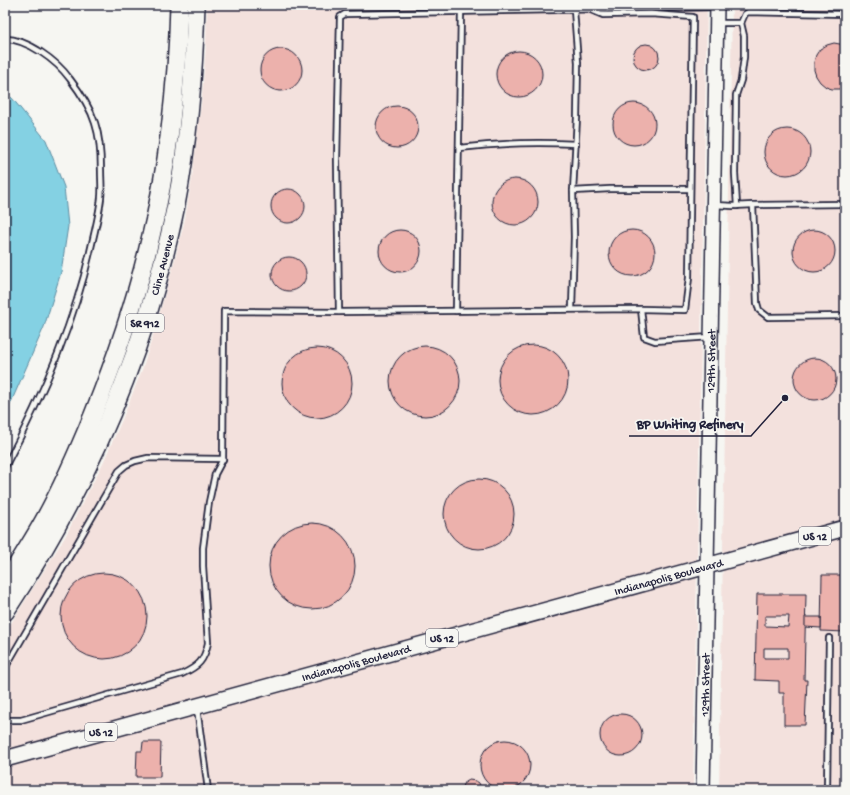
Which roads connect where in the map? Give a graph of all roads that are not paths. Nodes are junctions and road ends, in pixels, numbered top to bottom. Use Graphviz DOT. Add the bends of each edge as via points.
graph roads {
  1 [pos="179,5"];
  2 [pos="196,5"];
  3 [pos="717,6"];
  4 [pos="589,9"];
  5 [pos="574,10"];
  6 [pos="462,12"];
  7 [pos="845,14"];
  8 [pos="716,23"];
  9 [pos="741,24"];
  10 [pos="5,39"];
  11 [pos="576,144"];
  12 [pos="459,148"];
  13 [pos="690,189"];
  14 [pos="573,192"];
  15 [pos="845,204"];
  16 [pos="713,205"];
  17 [pos="753,205"];
  18 [pos="737,206"];
  19 [pos="572,309"];
  20 [pos="641,309"];
  21 [pos="456,311"];
  22 [pos="339,312"];
  23 [pos="845,316"];
  24 [pos="711,337"];
  25 [pos="223,459"];
  26 [pos="5,467"];
  27 [pos="845,528"];
  28 [pos="708,565"];
  29 [pos="5,585"];
  30 [pos="5,612"];
  31 [pos="829,638"];
  32 [pos="5,668"];
  33 [pos="197,706"];
  34 [pos="5,720"];
  35 [pos="5,759"];
  36 [pos="208,790"];
  37 [pos="703,790"];
  38 [pos="827,790"];
  1 -- 29 [label="highway, Cline Avenue / SR 912" via="174,90 166,158 151,239 137,290 111,368 77,454 39,529"];
  2 -- 30 [label="highway, Cline Avenue / SR 912" via="191,99 182,172 151,304 127,375 95,454 62,519"];
  3 -- 4 [label="lane"];
  3 -- 8 [label="main road, 129th Street"];
  4 -- 5 [label="lane"];
  4 -- 13 [label="lane" via="604,15 651,14 693,17"];
  5 -- 6 [label="lane"];
  5 -- 11 [label="lane" via="578,63"];
  6 -- 12 [label="lane"];
  6 -- 22 [label="lane" via="345,14 340,17 336,159"];
  7 -- 9 [label="lane" via="748,12"];
  8 -- 9 [label="lane"];
  8 -- 16 [label="main road, 129th Street"];
  9 -- 18 [label="lane" via="744,57 736,95"];
  10 -- 26 [label="lane" via="36,48 62,68 80,92 95,123 101,155 100,206 84,282 31,418"];
  11 -- 12 [label="lane" via="505,143"];
  11 -- 14 [label="lane"];
  12 -- 21 [label="lane"];
  13 -- 14 [label="lane"];
  13 -- 20 [label="lane" via="689,278 685,310"];
  14 -- 19 [label="lane"];
  15 -- 17 [label="lane"];
  16 -- 18 [label="lane"];
  16 -- 24 [label="main road, 129th Street"];
  17 -- 18 [label="lane"];
  17 -- 23 [label="lane" via="759,310 768,317"];
  19 -- 20 [label="lane"];
  19 -- 21 [label="lane"];
  20 -- 24 [label="lane" via="644,337 655,341"];
  21 -- 22 [label="lane"];
  22 -- 25 [label="lane" via="224,311"];
  24 -- 28 [label="main road, 129th Street"];
  25 -- 32 [label="lane" via="148,458 126,465 119,471"];
  25 -- 34 [label="lane" via="215,474 203,548 208,643 206,654 200,662 182,674 21,720"];
  27 -- 28 [label="main road, Indianapolis Boulevard / US 12"];
  28 -- 33 [label="main road, Indianapolis Boulevard / US 12"];
  28 -- 37 [label="main road, 129th Street"];
  31 -- 38 [label="lane"];
  33 -- 35 [label="main road, Indianapolis Boulevard / US 12"];
  33 -- 36 [label="lane"];
}
